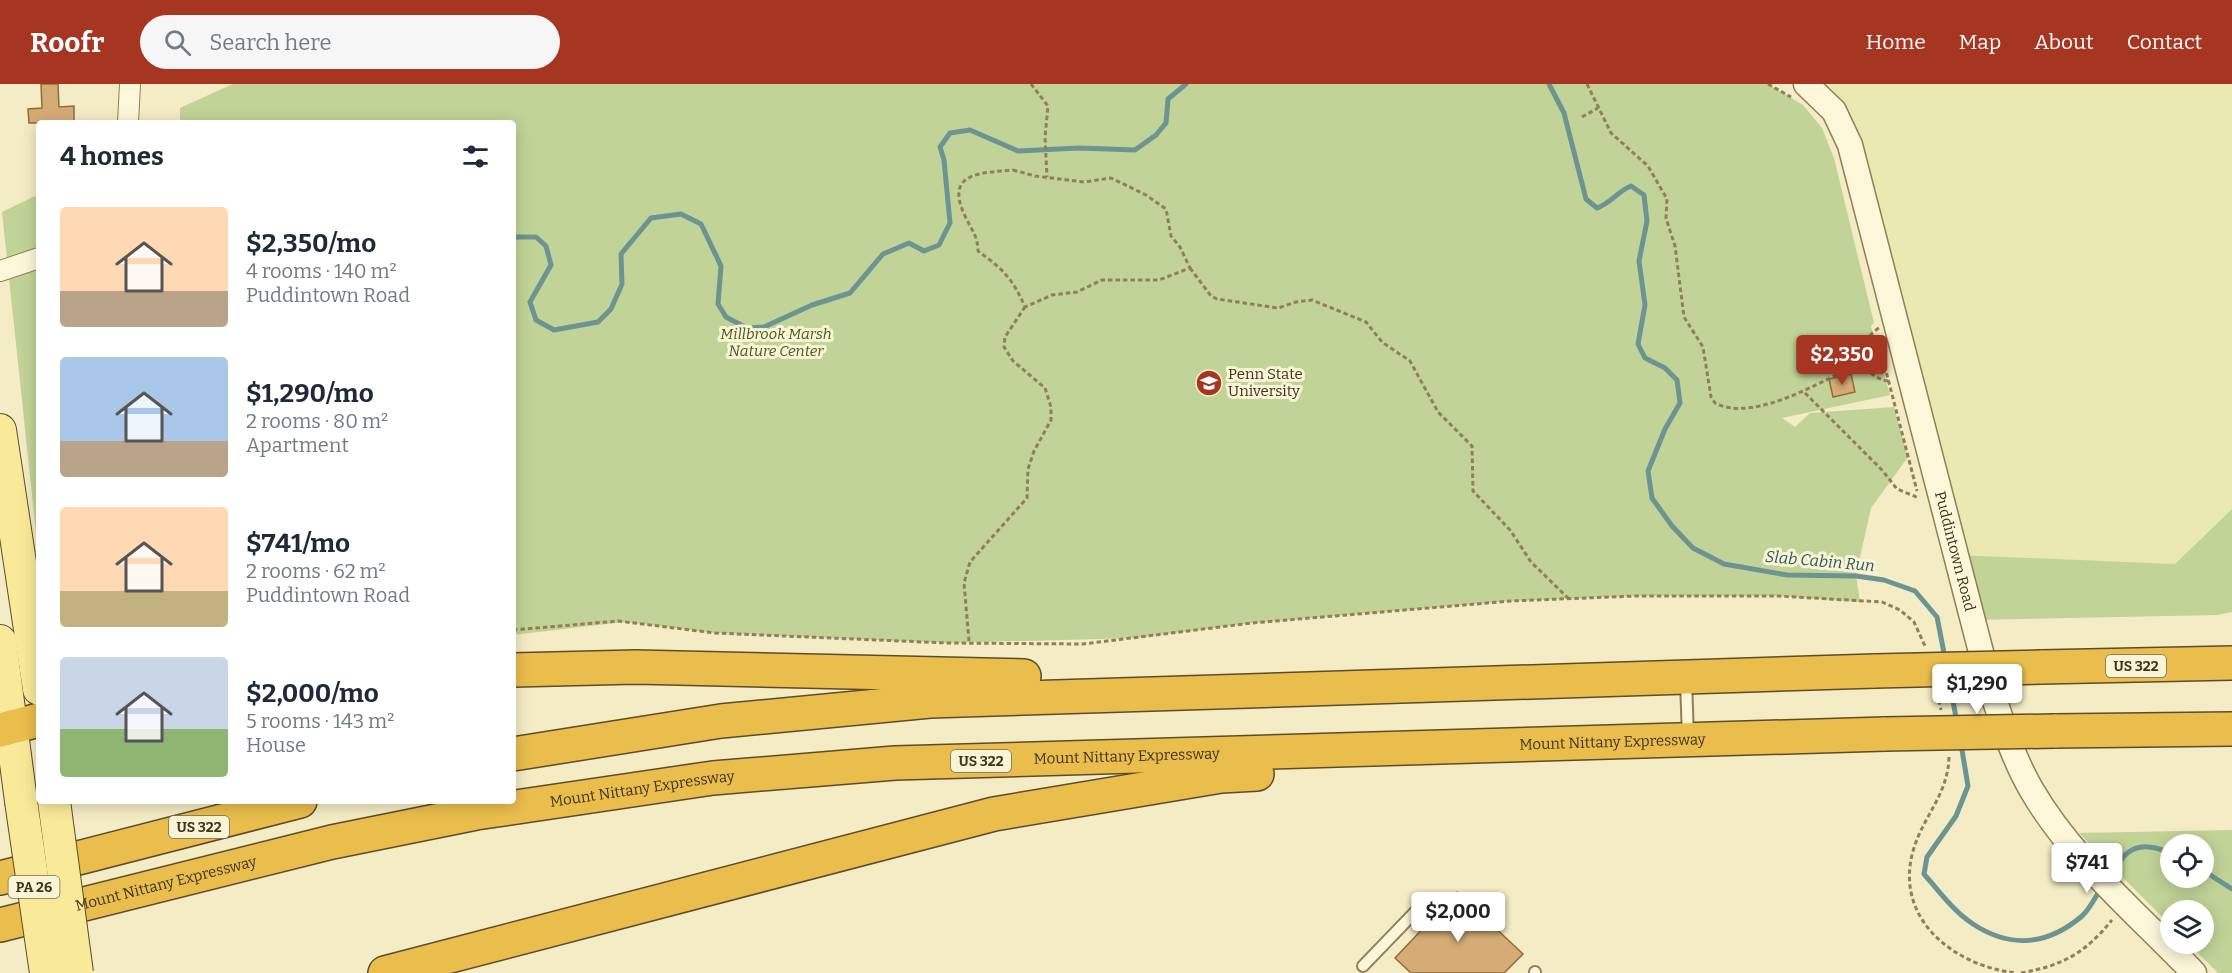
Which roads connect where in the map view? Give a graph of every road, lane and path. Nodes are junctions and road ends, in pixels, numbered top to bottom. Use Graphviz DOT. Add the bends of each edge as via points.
graph roads {
  1 [pos="130,84"];
  2 [pos="1031,84"];
  3 [pos="1587,84"];
  4 [pos="1806,84"];
  5 [pos="1598,108"];
  6 [pos="1582,117"];
  7 [pos="128,120"];
  8 [pos="1047,177"];
  9 [pos="36,259"];
  10 [pos="1190,268"];
  11 [pos="0,271"];
  12 [pos="1025,307"];
  13 [pos="1894,321"];
  14 [pos="1864,361"];
  15 [pos="1909,377"];
  16 [pos="1805,393"];
  17 [pos="0,430"];
  18 [pos="1919,498"];
  19 [pos="1569,599"];
  20 [pos="0,641"];
  21 [pos="969,641"];
  22 [pos="2232,663"];
  23 [pos="36,669"];
  24 [pos="516,670"];
  25 [pos="1686,678"];
  26 [pos="1496,683"];
  27 [pos="16,726"];
  28 [pos="2232,729"];
  29 [pos="1817,737"];
  30 [pos="1688,741"];
  31 [pos="516,754"];
  32 [pos="54,804"];
  33 [pos="288,804"];
  34 [pos="0,878"];
  35 [pos="2117,907"];
  36 [pos="1416,911"];
  37 [pos="0,925"];
  38 [pos="1363,966"];
  39 [pos="46,973"];
  40 [pos="77,973"];
  41 [pos="385,973"];
  42 [pos="2021,973"];
  43 [pos="2194,973"];
  1 -- 7 [label="street"];
  2 -- 8 [label="path" via="1048,106"];
  3 -- 5 [label="path"];
  4 -- 13 [label="street, Puddintown Road" via="1834,111 1851,145"];
  5 -- 6 [label="path"];
  5 -- 16 [label="path" via="1611,133 1648,166 1667,199 1666,218 1675,246 1684,317 1703,347 1711,398 1736,409"];
  8 -- 10 [label="path" via="1084,182 1110,178 1155,200 1166,209 1171,236"];
  8 -- 12 [label="path" via="1013,170 968,176 962,181 959,196 964,215 978,238 978,251 1003,268"];
  9 -- 11 [label="street"];
  10 -- 12 [label="path" via="1159,280 1102,280 1077,292 1052,295"];
  10 -- 19 [label="path" via="1217,299 1278,308 1312,300 1366,322 1382,342 1404,356 1438,412 1472,446 1471,483 1479,499 1510,530 1530,562"];
  12 -- 21 [label="path" via="1005,337 1004,347 1013,361 1045,388 1051,420 1028,469 1028,498 970,562 964,583"];
  13 -- 14 [label="path" via="1875,329 1866,343"];
  13 -- 15 [label="street, Puddintown Road"];
  14 -- 15 [label="path" via="1871,376 1880,380"];
  14 -- 16 [label="path" via="1822,380"];
  15 -- 35 [label="street, Puddintown Road" via="2002,721 2031,788"];
  16 -- 18 [label="path" via="1882,470 1893,486"];
  17 -- 23 [label="main road"];
  20 -- 27 [label="main road, PA 26"];
  22 -- 25 [label="highway, US 322, bridge"];
  24 -- 26 [label="highway" via="636,667 1085,680 1354,675"];
  25 -- 26 [label="highway, US 322"];
  25 -- 30 [label="lane"];
  26 -- 31 [label="highway, US 322" via="1092,694 871,705 721,721"];
  27 -- 39 [label="main road, PA 26, bridge" via="21,801"];
  28 -- 29 [label="highway, Mount Nittany Expressway / US 322, bridge"];
  29 -- 30 [label="highway, Mount Nittany Expressway / US 322"];
  29 -- 41 [label="highway" via="1686,754 1443,762 1209,778 994,814"];
  30 -- 37 [label="highway, Mount Nittany Expressway / US 322" via="895,763 713,778 476,813 332,842"];
  32 -- 40 [label="main road, PA 26, bridge"];
  33 -- 34 [label="highway, US 322"];
  35 -- 42 [label="path" via="2092,944 2064,961"];
  35 -- 43 [label="street, Puddintown Road"];
  36 -- 38 [label="lane"];
}
